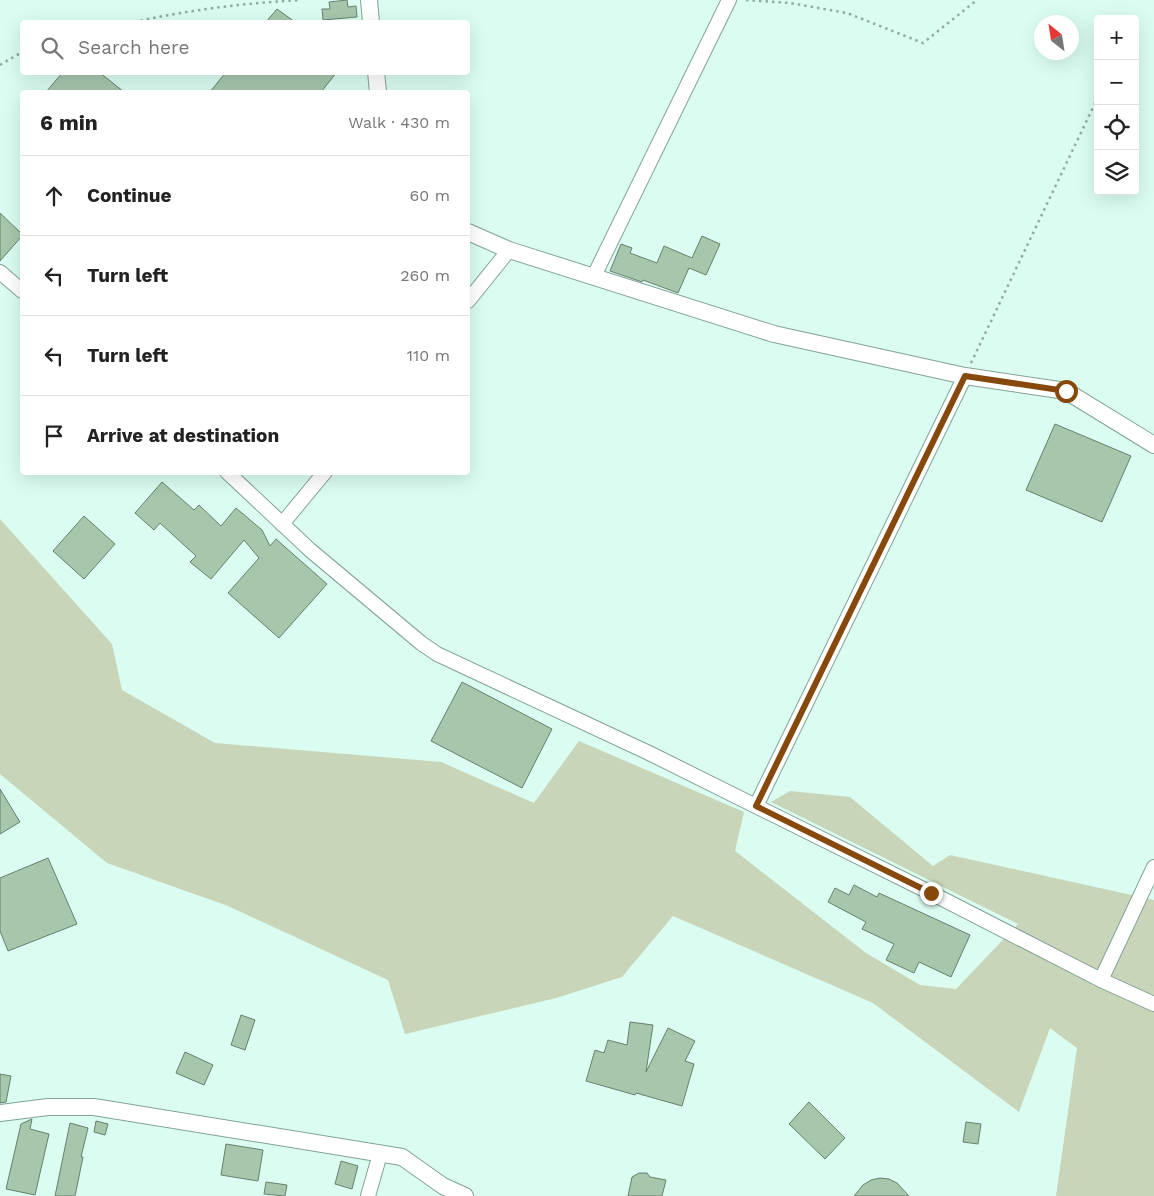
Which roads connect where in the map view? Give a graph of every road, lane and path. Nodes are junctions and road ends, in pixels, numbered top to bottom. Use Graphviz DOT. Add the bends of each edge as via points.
graph roads {
  1 [pos="301,0"];
  2 [pos="369,0"];
  3 [pos="729,0"];
  4 [pos="746,0"];
  5 [pos="977,0"];
  6 [pos="143,20"];
  7 [pos="371,20"];
  8 [pos="20,53"];
  9 [pos="0,65"];
  10 [pos="376,75"];
  11 [pos="378,90"];
  12 [pos="1094,105"];
  13 [pos="470,233"];
  14 [pos="509,250"];
  15 [pos="0,272"];
  16 [pos="594,276"];
  17 [pos="20,289"];
  18 [pos="470,299"];
  19 [pos="965,376"];
  20 [pos="1154,445"];
  21 [pos="229,475"];
  22 [pos="323,475"];
  23 [pos="282,524"];
  24 [pos="756,806"];
  25 [pos="1154,867"];
  26 [pos="1101,980"];
  27 [pos="1154,1004"];
  28 [pos="0,1113"];
  29 [pos="380,1154"];
  30 [pos="368,1196"];
  31 [pos="465,1196"];
  1 -- 6 [label="path" via="221,6"];
  2 -- 7 [label="street"];
  3 -- 16 [label="street"];
  4 -- 5 [label="path" via="790,3 847,13 923,43"];
  8 -- 9 [label="path"];
  10 -- 11 [label="street"];
  12 -- 19 [label="path"];
  13 -- 14 [label="street"];
  14 -- 16 [label="street"];
  14 -- 18 [label="street"];
  15 -- 17 [label="street"];
  16 -- 19 [label="street" via="774,334"];
  19 -- 20 [label="street" via="1066,391"];
  19 -- 24 [label="street"];
  21 -- 23 [label="street"];
  22 -- 23 [label="street"];
  23 -- 24 [label="street" via="437,654"];
  24 -- 26 [label="street"];
  25 -- 26 [label="street"];
  26 -- 27 [label="street"];
  28 -- 29 [label="street" via="48,1107 94,1107"];
  29 -- 30 [label="street"];
  29 -- 31 [label="street" via="402,1157 443,1186"];
}
